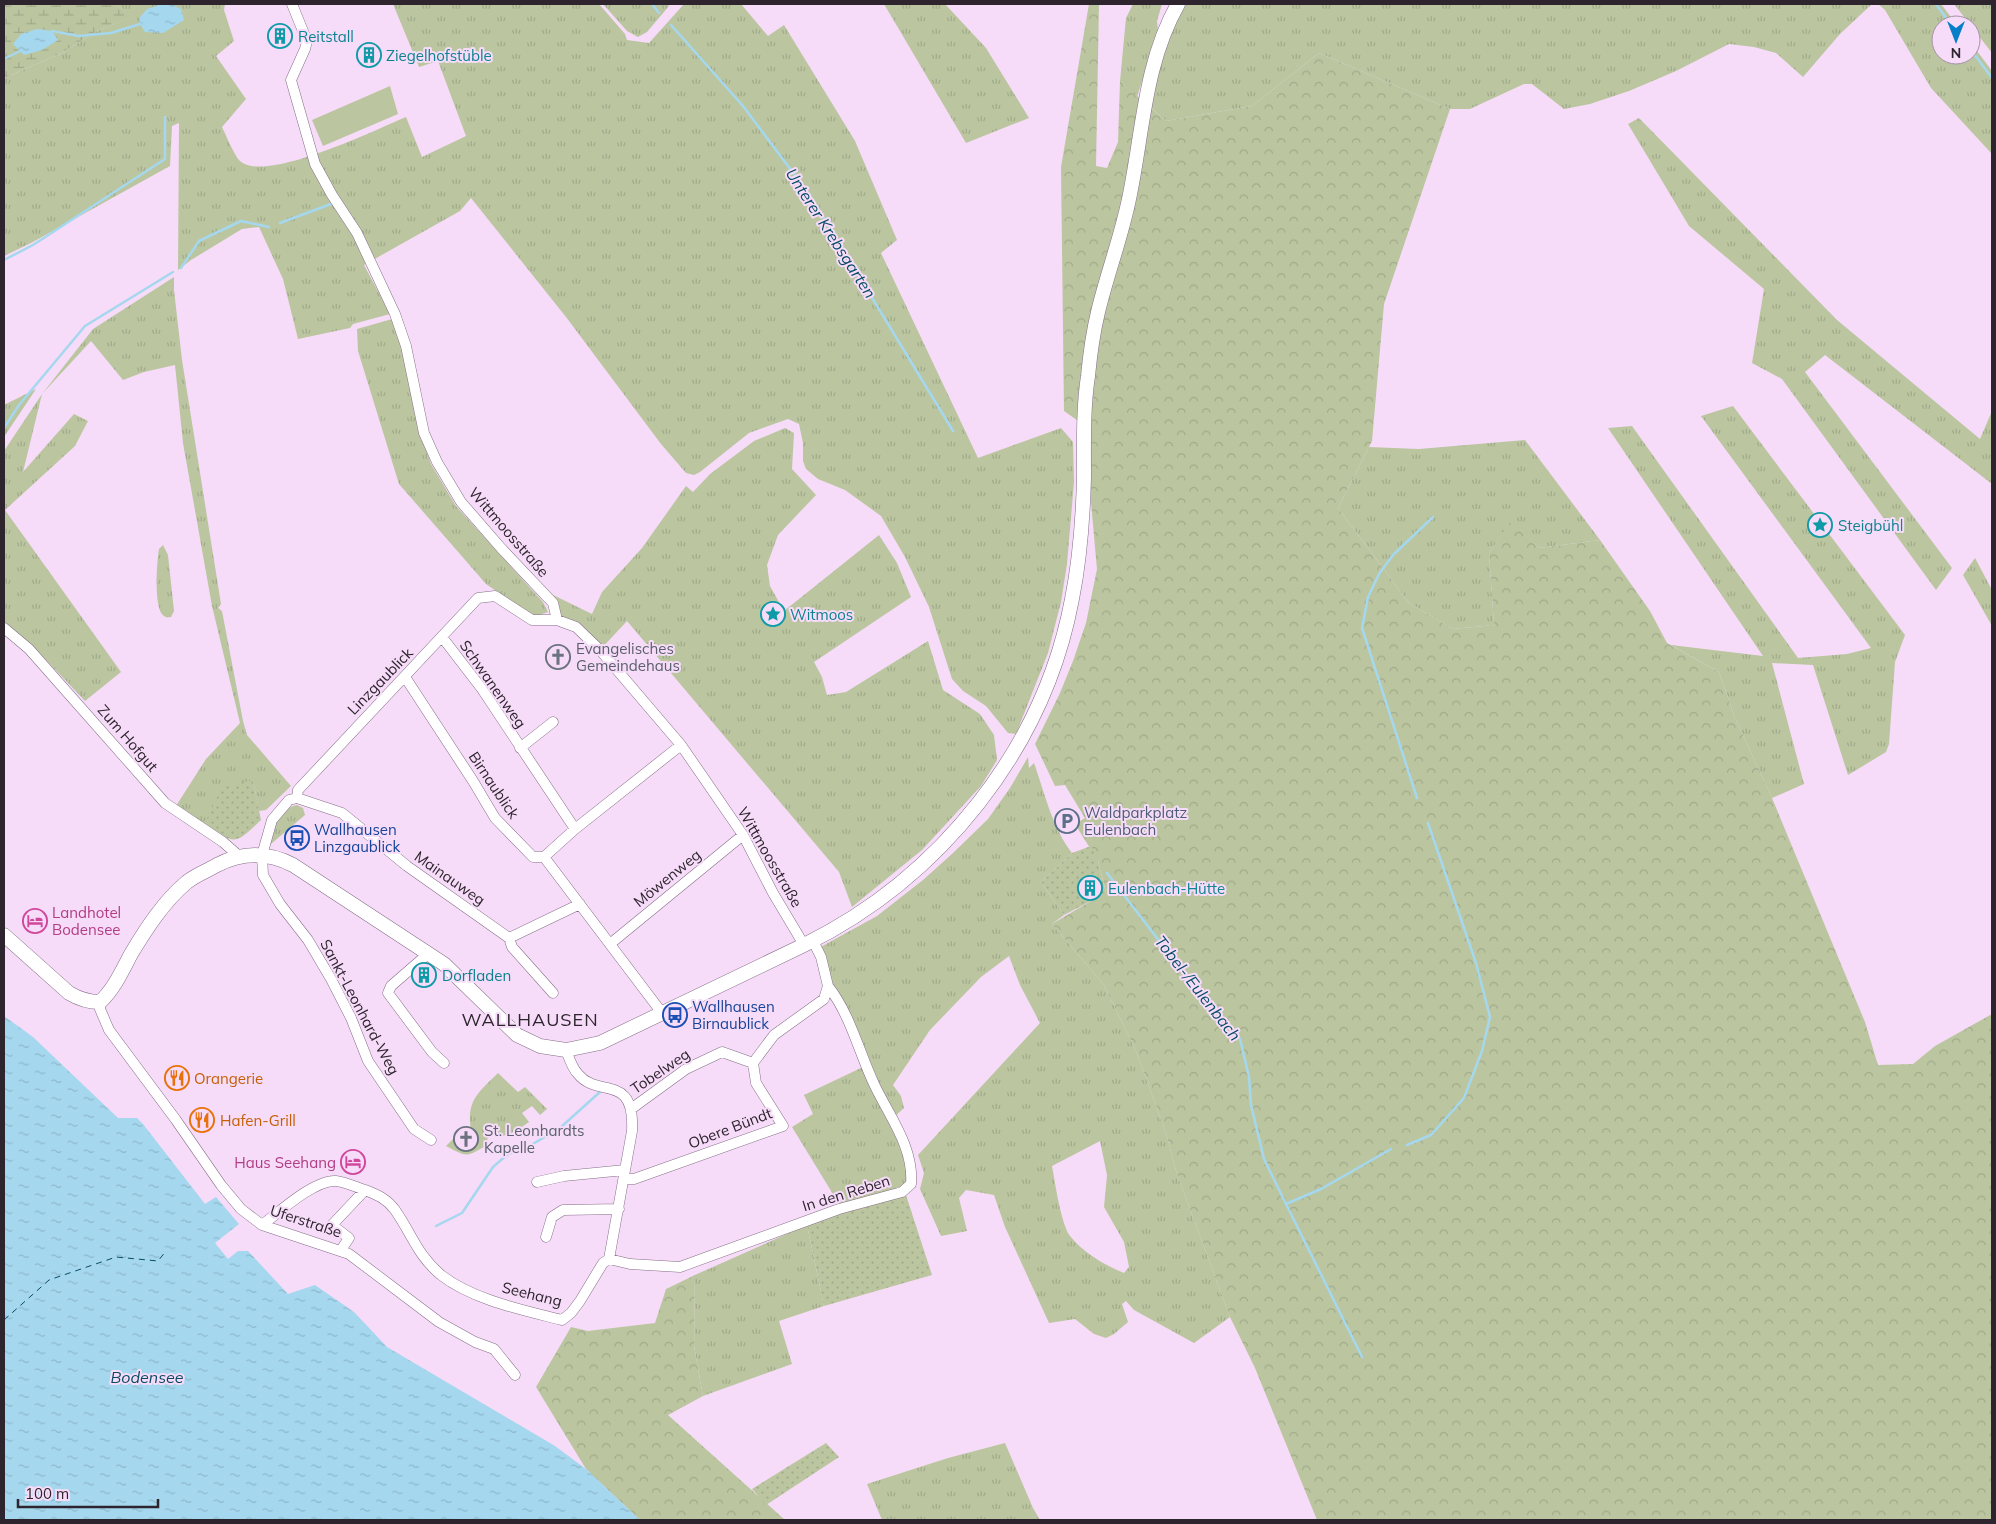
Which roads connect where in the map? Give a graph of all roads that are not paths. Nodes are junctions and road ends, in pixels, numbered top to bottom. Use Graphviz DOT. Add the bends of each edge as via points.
graph roads {
  1 [pos="292,4"];
  2 [pos="1178,4"];
  3 [pos="557,620"];
  4 [pos="4,628"];
  5 [pos="442,637"];
  6 [pos="404,678"];
  7 [pos="553,722"];
  8 [pos="681,745"];
  9 [pos="520,748"];
  10 [pos="297,798"];
  11 [pos="575,829"];
  12 [pos="743,835"];
  13 [pos="262,855"];
  14 [pos="239,856"];
  15 [pos="544,857"];
  16 [pos="580,904"];
  17 [pos="4,935"];
  18 [pos="510,938"];
  19 [pos="808,943"];
  20 [pos="610,944"];
  21 [pos="429,953"];
  22 [pos="828,986"];
  23 [pos="553,993"];
  24 [pos="100,1002"];
  25 [pos="662,1013"];
  26 [pos="566,1050"];
  27 [pos="444,1063"];
  28 [pos="753,1063"];
  29 [pos="632,1109"];
  30 [pos="431,1140"];
  31 [pos="624,1174"];
  32 [pos="537,1182"];
  33 [pos="365,1190"];
  34 [pos="619,1208"];
  35 [pos="262,1225"];
  36 [pos="546,1237"];
  37 [pos="341,1250"];
  38 [pos="609,1259"];
  39 [pos="515,1375"];
  1 -- 3 [label="street, Wittmoosstraße" via="307,41 291,80 315,164 357,233 395,314 406,346 424,432 437,462 461,502 553,603"];
  2 -- 19 [label="main road" via="1156,52 1148,80 1129,200 1097,314 1087,377 1081,533 1072,599 1058,656 1020,742 996,781 964,822 930,858 891,891"];
  3 -- 5 [label="street, Linzgaublick" via="532,620 495,596 478,598"];
  3 -- 8 [label="street, Wittmoosstraße" via="576,627 600,650"];
  4 -- 14 [label="street, Zum Hofgut" via="29,649 165,804"];
  5 -- 6 [label="street, Linzgaublick"];
  5 -- 9 [label="street, Schwanenweg" via="482,689"];
  6 -- 10 [label="street, Linzgaublick" via="298,790"];
  6 -- 15 [label="street, Birnaublick" via="495,818 533,857"];
  7 -- 9 [label="street, Schwanenweg"];
  8 -- 11 [label="street"];
  8 -- 12 [label="street, Wittmoosstraße"];
  9 -- 11 [label="street, Schwanenweg"];
  10 -- 13 [label="street, Linzgaublick" via="290,800 272,820"];
  10 -- 18 [label="street, Mainauweg" via="342,813 407,866"];
  11 -- 15 [label="street"];
  12 -- 19 [label="street, Wittmoosstraße" via="773,893"];
  12 -- 20 [label="street, Möwenweg"];
  13 -- 14 [label="main road"];
  13 -- 21 [label="main road" via="293,865"];
  13 -- 30 [label="street, Sankt-Leonhard-Weg" via="263,876 331,978 368,1060 414,1129"];
  14 -- 24 [label="main road" via="187,882 164,905 109,994"];
  15 -- 16 [label="street, Birnaublick"];
  16 -- 18 [label="street"];
  16 -- 20 [label="street, Birnaublick"];
  17 -- 24 [label="main road" via="69,993 85,1001"];
  18 -- 23 [label="street, Mainauweg" via="512,947"];
  19 -- 22 [label="street" via="821,957"];
  19 -- 25 [label="main road"];
  20 -- 25 [label="street, Birnaublick"];
  21 -- 26 [label="main road" via="517,1034 540,1046"];
  21 -- 27 [label="street" via="391,986 388,993"];
  22 -- 28 [label="street" via="824,999 774,1036"];
  22 -- 38 [label="street, In den Reben" via="839,999 875,1086 900,1132 912,1172 911,1184 902,1192 839,1209 680,1267 630,1264"];
  24 -- 35 [label="street, Uferstraße" via="108,1030 221,1185 241,1209"];
  25 -- 26 [label="main road" via="600,1043"];
  26 -- 29 [label="street" via="578,1075 592,1084 614,1089 624,1096"];
  28 -- 29 [label="street, Tobelweg" via="722,1052 686,1069"];
  28 -- 31 [label="street, Obere Bündt" via="756,1083 783,1126 634,1179"];
  29 -- 31 [label="street, Seehang" via="632,1131"];
  31 -- 32 [label="street" via="564,1176"];
  31 -- 34 [label="street, Seehang"];
  33 -- 35 [label="street, Seehang" via="334,1181 308,1189"];
  33 -- 37 [label="street" via="332,1225 349,1238"];
  33 -- 38 [label="street, Seehang" via="387,1200 420,1254 442,1275 472,1293 522,1310 562,1320 571,1313 603,1263"];
  34 -- 36 [label="street" via="563,1210 552,1217"];
  34 -- 38 [label="street, Seehang"];
  35 -- 37 [label="street, Uferstraße"];
  37 -- 39 [label="street, Uferstraße" via="439,1322 475,1342 494,1348"];
}
